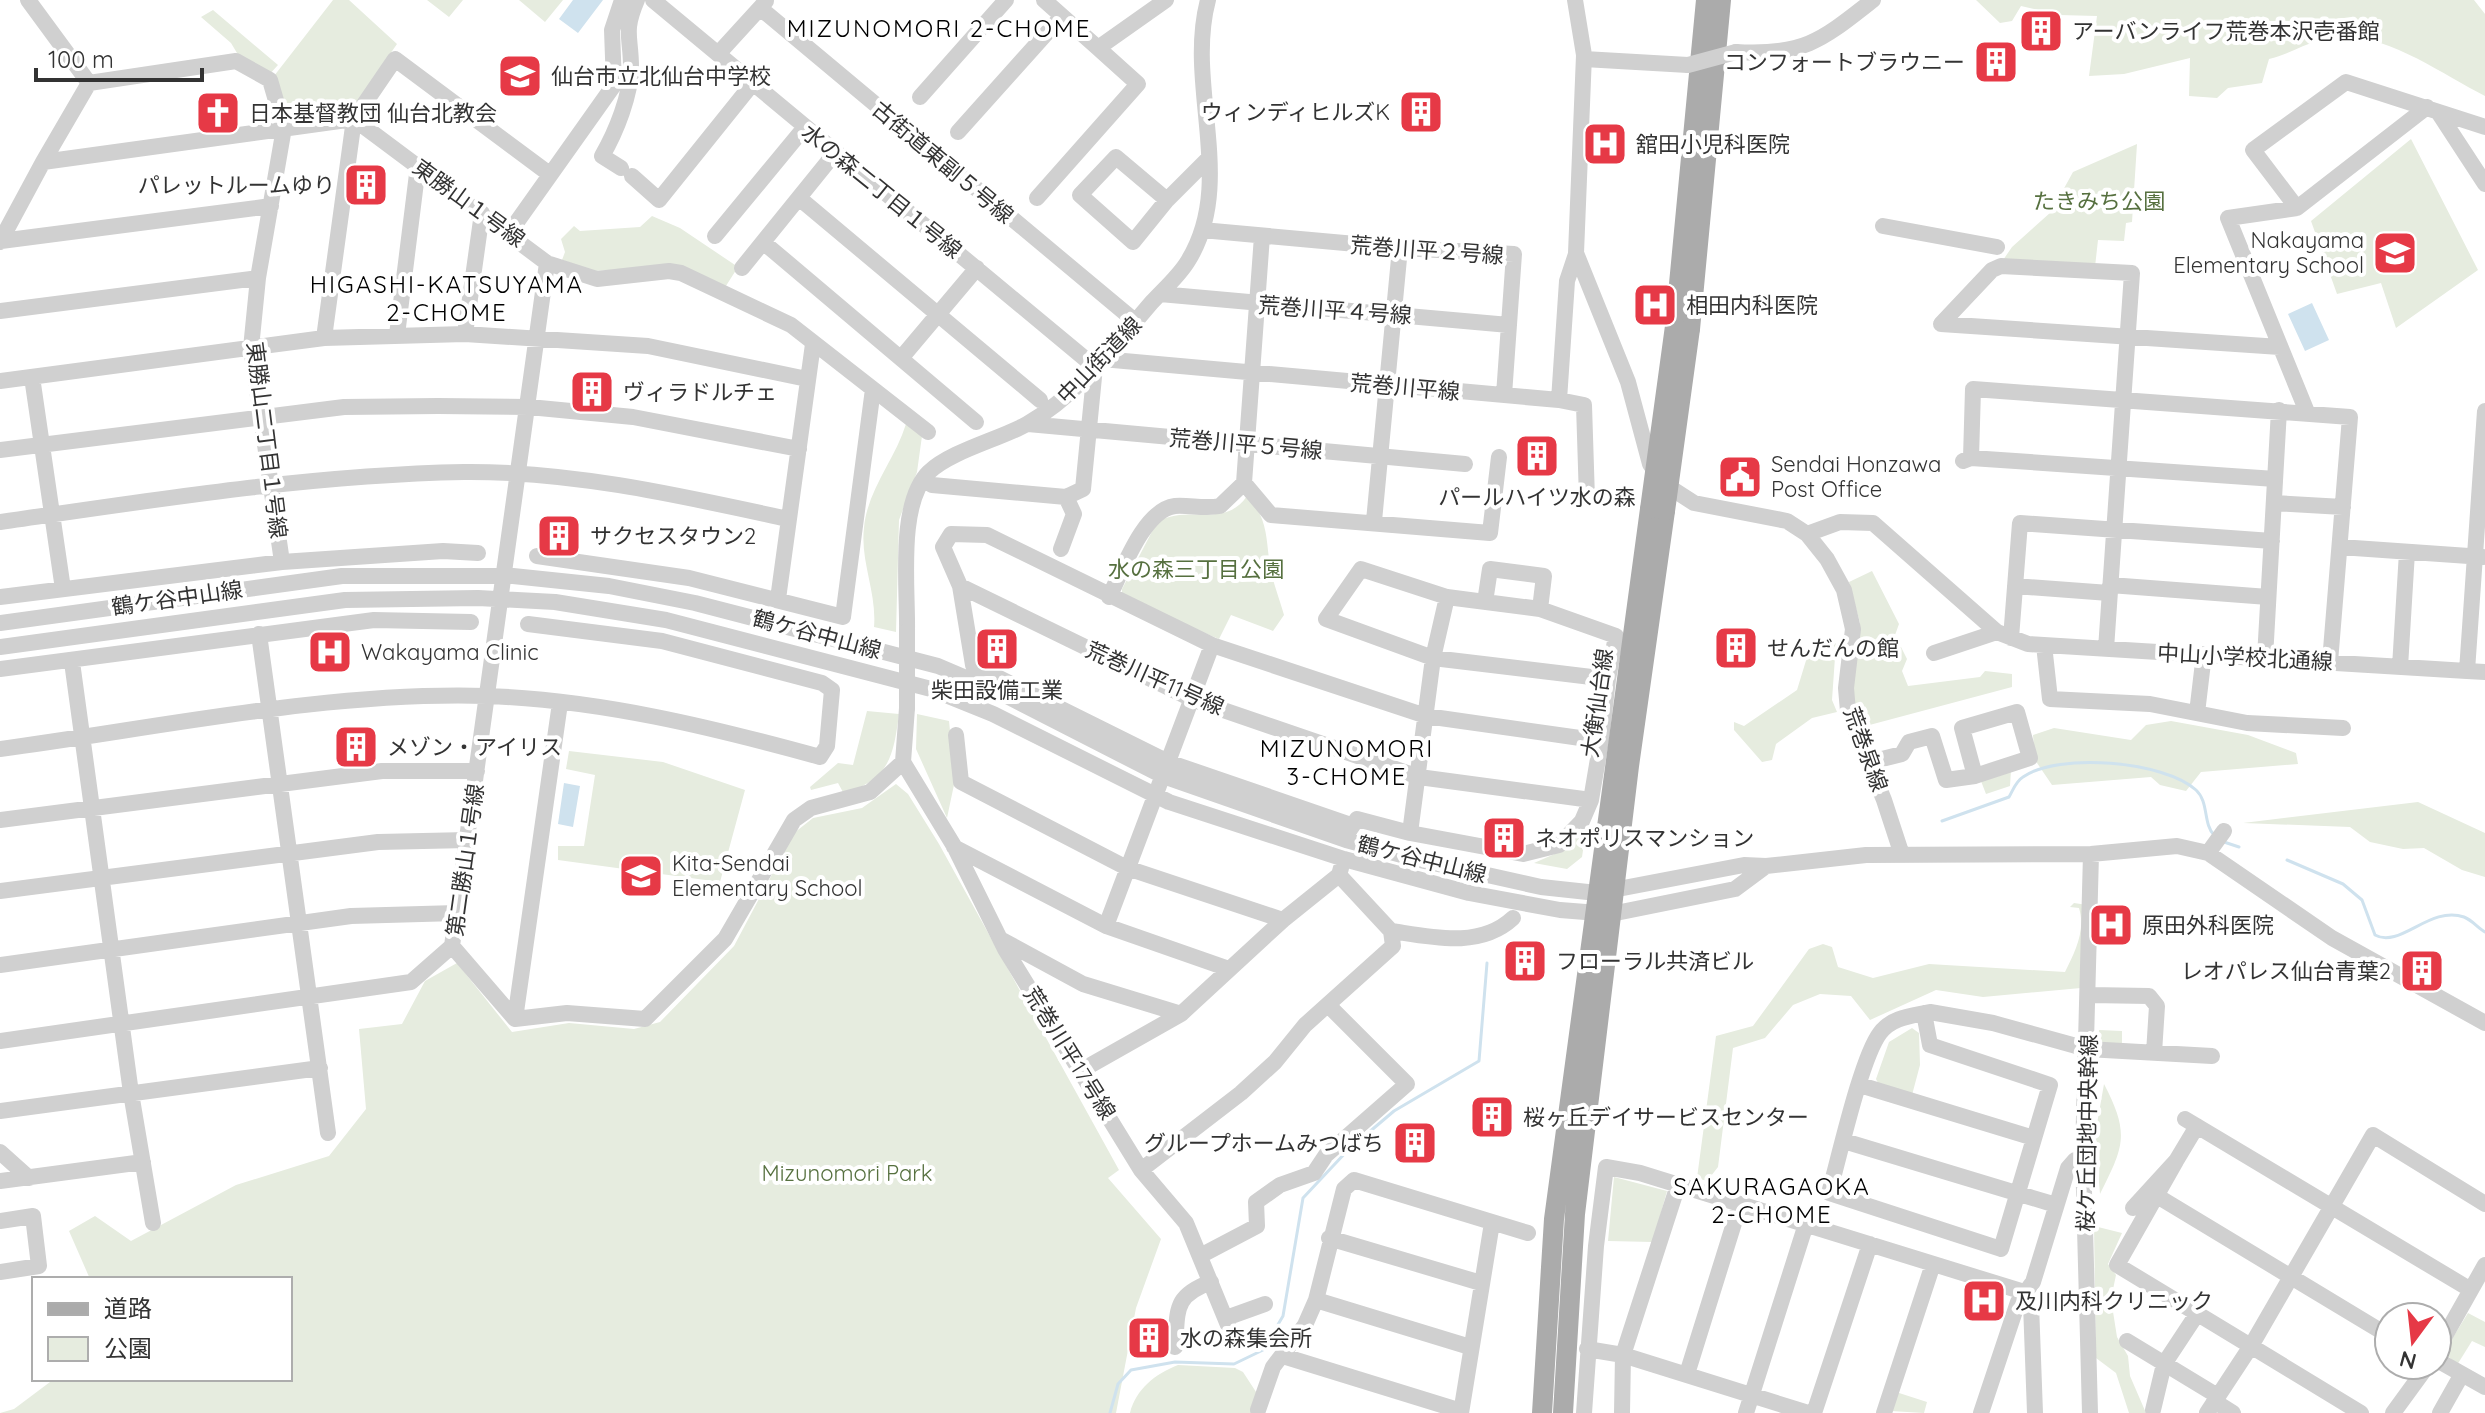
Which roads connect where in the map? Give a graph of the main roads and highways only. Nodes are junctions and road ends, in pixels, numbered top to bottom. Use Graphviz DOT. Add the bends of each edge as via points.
graph roads {
  1 [pos="1706,0"];
  2 [pos="1721,0"];
  3 [pos="1682,327"];
  4 [pos="1603,914"];
  5 [pos="1542,1413"];
  6 [pos="1563,1413"];
  1 -- 3 [label="main road, 大衡仙台線"];
  2 -- 3 [label="main road, 大衡仙台線"];
  3 -- 4 [label="main road, 大衡仙台線, bridge"];
  4 -- 5 [label="main road, 大衡仙台線" via="1554,1219"];
  4 -- 6 [label="main road, 大衡仙台線"];
}
